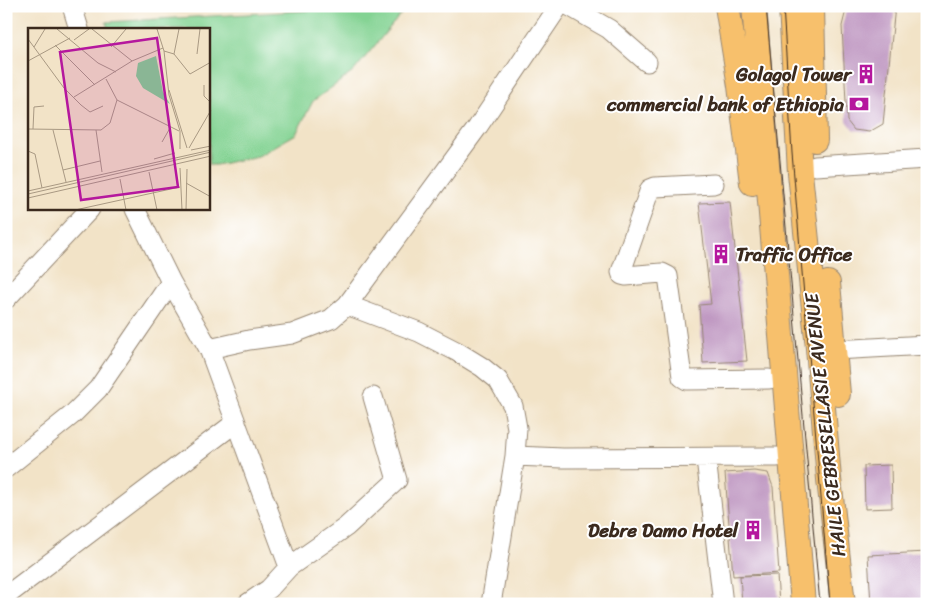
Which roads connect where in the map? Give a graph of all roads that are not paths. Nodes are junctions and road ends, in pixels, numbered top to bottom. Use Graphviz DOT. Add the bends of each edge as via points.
graph roads {
  1 [pos="72,6"];
  2 [pos="559,6"];
  3 [pos="569,6"];
  4 [pos="727,6"];
  5 [pos="754,6"];
  6 [pos="791,6"];
  7 [pos="812,6"];
  8 [pos="79,28"];
  9 [pos="647,62"];
  10 [pos="927,159"];
  11 [pos="815,166"];
  12 [pos="714,184"];
  13 [pos="89,210"];
  14 [pos="135,210"];
  15 [pos="171,282"];
  16 [pos="8,292"];
  17 [pos="347,305"];
  18 [pos="927,345"];
  19 [pos="209,350"];
  20 [pos="835,350"];
  21 [pos="770,379"];
  22 [pos="373,397"];
  23 [pos="235,423"];
  24 [pos="515,456"];
  25 [pos="776,457"];
  26 [pos="706,458"];
  27 [pos="6,468"];
  28 [pos="289,567"];
  29 [pos="800,567"];
  30 [pos="6,596"];
  31 [pos="843,600"];
  32 [pos="247,604"];
  33 [pos="491,604"];
  34 [pos="723,604"];
  35 [pos="803,604"];
  1 -- 8 [label="street"];
  2 -- 17 [label="street" via="477,128"];
  3 -- 9 [label="street" via="608,29"];
  4 -- 21 [label="main road" via="752,184"];
  5 -- 29 [label="main road, HAILE GEBRESELLASIE AVENUE"];
  6 -- 31 [label="main road, HAILE GEBRESELLASIE AVENUE" via="800,173"];
  7 -- 11 [label="main road"];
  10 -- 11 [label="street"];
  11 -- 20 [label="main road"];
  12 -- 21 [label="street" via="650,189 621,272 626,276 662,273 668,276 682,376 687,380"];
  13 -- 16 [label="street"];
  14 -- 15 [label="street"];
  15 -- 19 [label="street"];
  15 -- 27 [label="street" via="98,389 72,415"];
  17 -- 19 [label="street" via="331,319 292,334"];
  17 -- 24 [label="street" via="419,332 456,351 498,380 513,406 518,428"];
  18 -- 20 [label="street"];
  19 -- 23 [label="street"];
  20 -- 31 [label="main road" via="846,524"];
  21 -- 25 [label="main road"];
  22 -- 28 [label="street" via="397,480 346,527"];
  23 -- 28 [label="street"];
  23 -- 30 [label="street"];
  24 -- 26 [label="street"];
  24 -- 33 [label="street"];
  25 -- 26 [label="street"];
  25 -- 29 [label="main road" via="785,530"];
  26 -- 34 [label="street"];
  28 -- 32 [label="street" via="269,589"];
  29 -- 35 [label="main road, HAILE GEBRESELLASIE AVENUE"];
}
